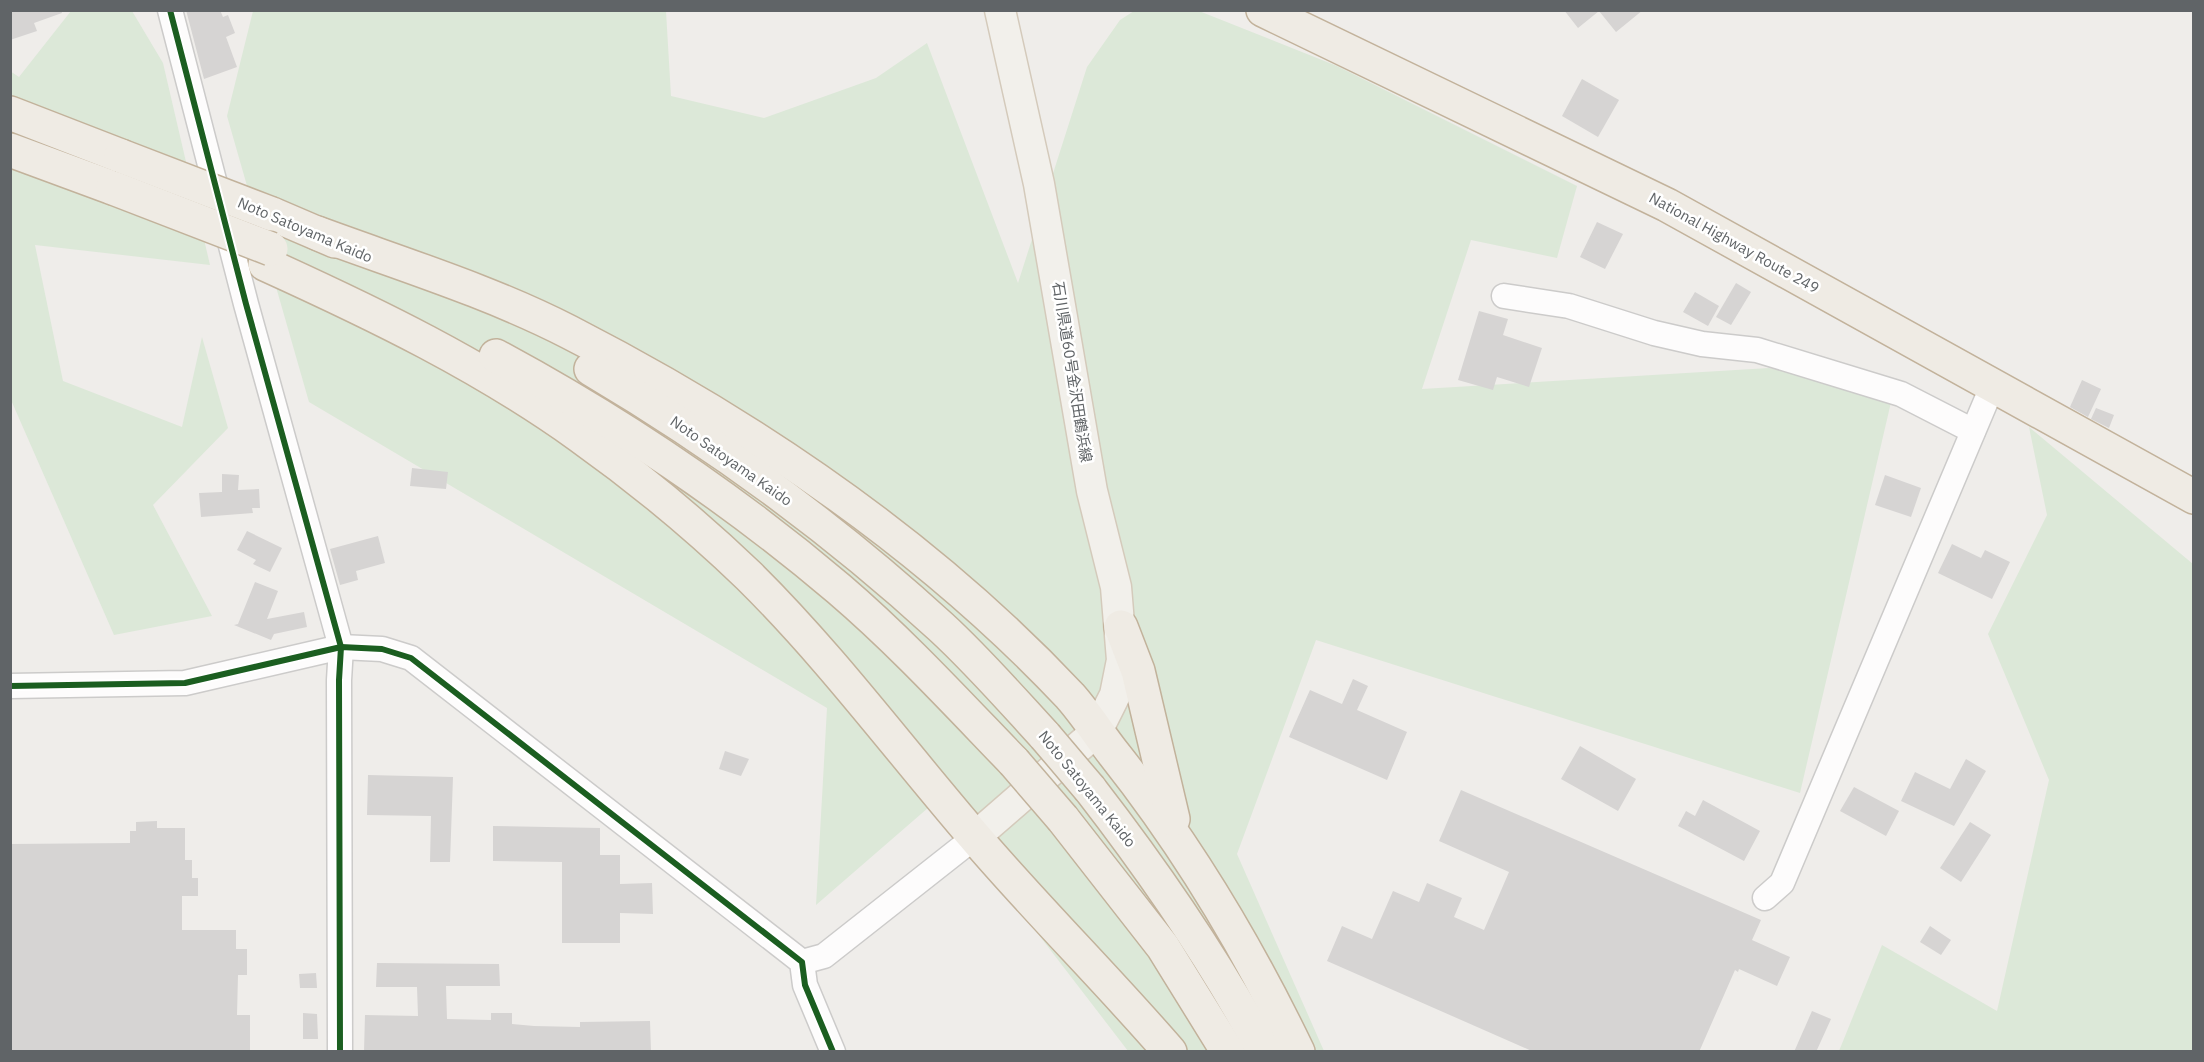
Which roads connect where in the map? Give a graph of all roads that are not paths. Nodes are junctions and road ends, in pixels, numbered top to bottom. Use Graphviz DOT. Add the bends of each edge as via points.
graph roads {
  1 [pos="170,10"];
  2 [pos="1000,10"];
  3 [pos="1263,10"];
  4 [pos="10,113"];
  5 [pos="10,150"];
  6 [pos="317,233"];
  7 [pos="268,256"];
  8 [pos="1504,296"];
  9 [pos="1992,387"];
  10 [pos="1973,431"];
  11 [pos="2193,497"];
  12 [pos="1121,627"];
  13 [pos="341,646"];
  14 [pos="10,686"];
  15 [pos="1097,731"];
  16 [pos="975,837"];
  17 [pos="1184,847"];
  18 [pos="1765,898"];
  19 [pos="802,962"];
  20 [pos="340,1052"];
  21 [pos="833,1052"];
  22 [pos="1170,1052"];
  23 [pos="1228,1052"];
  24 [pos="1264,1052"];
  25 [pos="1298,1052"];
  1 -- 13 [label="street"];
  2 -- 12 [label="main road, 石川県道60号金沢田鶴浜線" via="1039,184 1092,491 1116,587"];
  3 -- 9 [label="highway, National Highway Route 249" via="1667,205"];
  4 -- 6 [label="highway, Noto Satoyama Kaido, bridge"];
  5 -- 7 [label="highway, bridge" via="174,211"];
  6 -- 15 [label="highway" via="468,288 568,331 770,447 834,491 964,595 1072,699"];
  6 -- 24 [label="highway, Noto Satoyama Kaido, bridge" via="542,340 719,450 864,560 942,629 1090,789 1191,928"];
  7 -- 16 [label="highway" via="489,374 582,437 683,517 780,610"];
  7 -- 23 [label="highway, Noto Satoyama Kaido, bridge" via="396,305 584,406 765,529 840,590 916,661 1063,819 1163,947"];
  8 -- 10 [label="street" via="1569,306 1702,344 1757,350 1901,394"];
  9 -- 10 [label="street"];
  9 -- 11 [label="highway, National Highway Route 249"];
  10 -- 18 [label="street" via="1782,883"];
  12 -- 15 [label="main road, 石川県道60号金沢田鶴浜線" via="1122,660 1115,695"];
  12 -- 17 [label="highway" via="1138,671 1169,811"];
  13 -- 14 [label="street" via="185,683"];
  13 -- 19 [label="street" via="411,658"];
  13 -- 20 [label="street"];
  15 -- 16 [label="main road"];
  15 -- 17 [label="highway"];
  16 -- 19 [label="street" via="824,956"];
  16 -- 22 [label="highway"];
  17 -- 25 [label="highway" via="1246,949"];
  19 -- 21 [label="street" via="805,985"];
}
